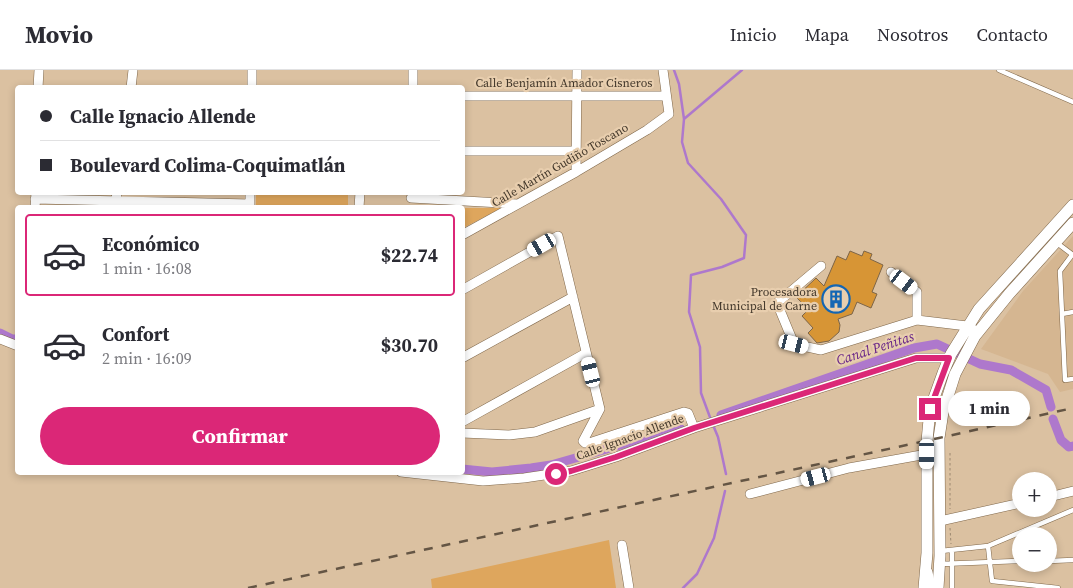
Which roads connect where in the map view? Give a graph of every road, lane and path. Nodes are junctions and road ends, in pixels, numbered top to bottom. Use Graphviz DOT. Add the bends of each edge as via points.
graph roads {
  1 [pos="39,70"];
  2 [pos="133,70"];
  3 [pos="252,70"];
  4 [pos="413,70"];
  5 [pos="578,70"];
  6 [pos="662,70"];
  7 [pos="999,70"];
  8 [pos="38,85"];
  9 [pos="131,85"];
  10 [pos="252,85"];
  11 [pos="413,85"];
  12 [pos="465,96"];
  13 [pos="577,96"];
  14 [pos="666,96"];
  15 [pos="1073,102"];
  16 [pos="465,151"];
  17 [pos="576,151"];
  18 [pos="576,172"];
  19 [pos="411,199"];
  20 [pos="35,200"];
  21 [pos="116,200"];
  22 [pos="517,204"];
  23 [pos="228,205"];
  24 [pos="1073,205"];
  25 [pos="1073,223"];
  26 [pos="1054,226"];
  27 [pos="465,233"];
  28 [pos="1059,238"];
  29 [pos="1073,255"];
  30 [pos="821,266"];
  31 [pos="890,272"];
  32 [pos="465,288"];
  33 [pos="573,297"];
  34 [pos="1073,312"];
  35 [pos="1062,314"];
  36 [pos="918,320"];
  37 [pos="967,326"];
  38 [pos="980,331"];
  39 [pos="0,339"];
  40 [pos="15,345"];
  41 [pos="586,353"];
  42 [pos="952,353"];
  43 [pos="465,356"];
  44 [pos="1073,379"];
  45 [pos="600,408"];
  46 [pos="465,420"];
  47 [pos="698,427"];
  48 [pos="465,433"];
  49 [pos="950,453"];
  50 [pos="927,454"];
  51 [pos="428,475"];
  52 [pos="1073,491"];
  53 [pos="750,494"];
  54 [pos="1057,495"];
  55 [pos="1012,505"];
  56 [pos="1073,510"];
  57 [pos="945,520"];
  58 [pos="950,544"];
  59 [pos="622,545"];
  60 [pos="988,546"];
  61 [pos="952,550"];
  62 [pos="940,552"];
  63 [pos="927,559"];
  64 [pos="1073,560"];
  65 [pos="1057,561"];
  66 [pos="989,562"];
  67 [pos="1012,562"];
  68 [pos="940,564"];
  69 [pos="953,564"];
  70 [pos="992,581"];
  71 [pos="1036,587"];
  72 [pos="629,588"];
  73 [pos="924,588"];
  74 [pos="931,588"];
  75 [pos="938,588"];
  76 [pos="952,588"];
  77 [pos="994,588"];
  78 [pos="1058,588"];
  1 -- 8 [label="street"];
  2 -- 9 [label="street"];
  3 -- 10 [label="street"];
  4 -- 11 [label="street"];
  5 -- 13 [label="street"];
  6 -- 14 [label="street"];
  7 -- 15 [label="lane"];
  12 -- 13 [label="street, Calle Benjamín Amador Cisneros"];
  13 -- 14 [label="street, Calle Benjamín Amador Cisneros"];
  13 -- 17 [label="street"];
  14 -- 18 [label="street, Calle Martín Gudiño Toscano" via="668,114"];
  16 -- 17 [label="street"];
  17 -- 18 [label="street"];
  18 -- 22 [label="street, Calle Martín Gudiño Toscano"];
  19 -- 22 [label="street"];
  20 -- 21 [label="street"];
  21 -- 23 [label="street"];
  22 -- 27 [label="street, Calle Martín Gudiño Toscano"];
  24 -- 26 [label="main road"];
  25 -- 28 [label="main road"];
  26 -- 28 [label="main road"];
  26 -- 37 [label="main road"];
  28 -- 29 [label="lane"];
  28 -- 38 [label="main road"];
  29 -- 35 [label="lane" via="1060,271"];
  30 -- 36 [label="street" via="777,302 794,344 821,350"];
  31 -- 36 [label="street" via="918,292"];
  32 -- 33 [label="street" via="558,236"];
  33 -- 41 [label="street"];
  33 -- 43 [label="street"];
  34 -- 35 [label="lane"];
  35 -- 44 [label="lane" via="1065,380"];
  36 -- 37 [label="street"];
  37 -- 38 [label="street"];
  37 -- 42 [label="main road"];
  38 -- 57 [label="main road" via="955,374 943,412 939,438"];
  39 -- 40 [label="street"];
  41 -- 45 [label="street"];
  41 -- 46 [label="street"];
  42 -- 47 [label="street, Calle Ignacio Allende" via="916,358"];
  42 -- 50 [label="main road" via="930,409"];
  45 -- 47 [label="street" via="583,441 585,444 684,412"];
  45 -- 48 [label="street" via="535,432 509,435"];
  47 -- 51 [label="street, Calle Ignacio Allende" via="571,471 483,481"];
  49 -- 57 [label="path"];
  50 -- 53 [label="street" via="848,468"];
  50 -- 63 [label="main road"];
  52 -- 54 [label="street"];
  55 -- 57 [label="street"];
  56 -- 60 [label="lane"];
  57 -- 58 [label="path"];
  57 -- 62 [label="main road"];
  59 -- 72 [label="street"];
  60 -- 61 [label="lane"];
  60 -- 66 [label="lane"];
  61 -- 62 [label="lane"];
  61 -- 69 [label="lane"];
  62 -- 63 [label="lane"];
  62 -- 68 [label="main road"];
  63 -- 68 [label="lane"];
  63 -- 73 [label="main road"];
  63 -- 74 [label="street"];
  64 -- 65 [label="lane"];
  66 -- 67 [label="lane"];
  66 -- 69 [label="lane"];
  66 -- 70 [label="lane"];
  68 -- 69 [label="lane"];
  68 -- 75 [label="main road"];
  69 -- 76 [label="lane"];
  70 -- 71 [label="lane"];
  70 -- 77 [label="lane"];
  71 -- 78 [label="lane"];
}
